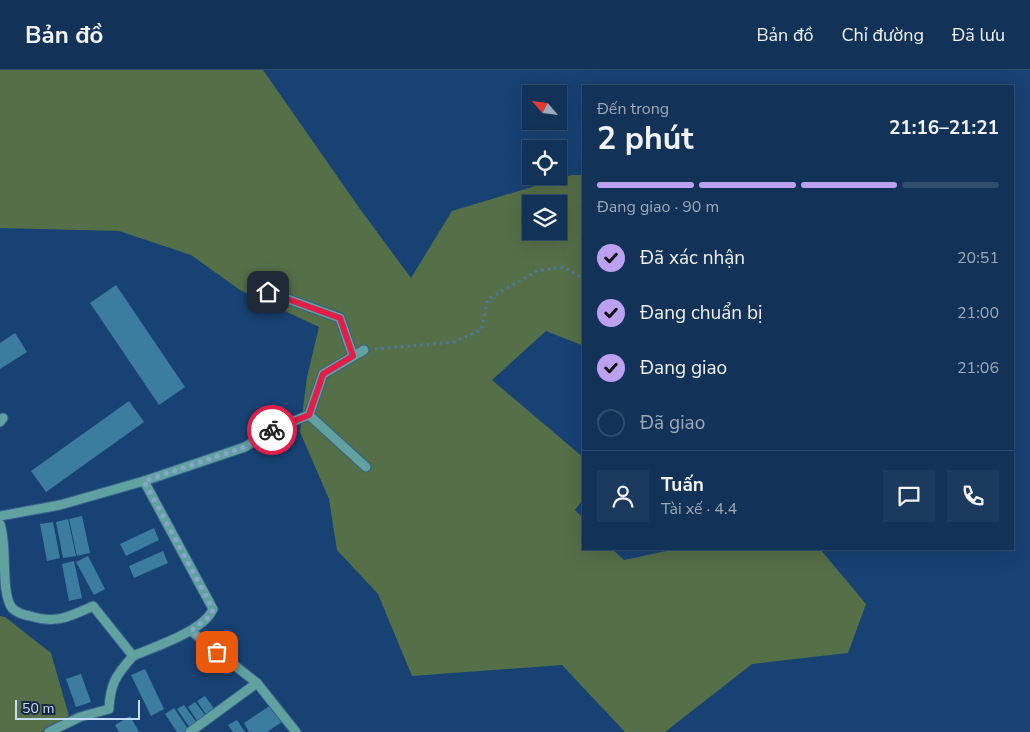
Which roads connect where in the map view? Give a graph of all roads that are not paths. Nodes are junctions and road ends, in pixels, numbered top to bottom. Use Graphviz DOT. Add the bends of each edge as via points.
graph roads {
  1 [pos="268,292"];
  2 [pos="364,350"];
  3 [pos="353,356"];
  4 [pos="309,415"];
  5 [pos="366,467"];
  6 [pos="144,481"];
  7 [pos="0,516"];
  8 [pos="0,524"];
  9 [pos="191,631"];
  10 [pos="133,656"];
  11 [pos="257,683"];
  12 [pos="49,732"];
  13 [pos="190,732"];
  14 [pos="296,732"];
  1 -- 3 [label="street" via="340,318"];
  2 -- 3 [label="street"];
  3 -- 4 [label="street" via="323,374"];
  4 -- 5 [label="street"];
  4 -- 6 [label="street" via="271,430 245,447"];
  6 -- 7 [label="street" via="60,505"];
  6 -- 9 [label="street" via="213,609 210,616"];
  8 -- 10 [label="street" via="5,548 5,589 12,609 56,621 93,606"];
  9 -- 10 [label="street"];
  9 -- 11 [label="street"];
  10 -- 12 [label="street" via="116,675 109,709 80,716"];
  11 -- 13 [label="street"];
  11 -- 14 [label="street"];
}
